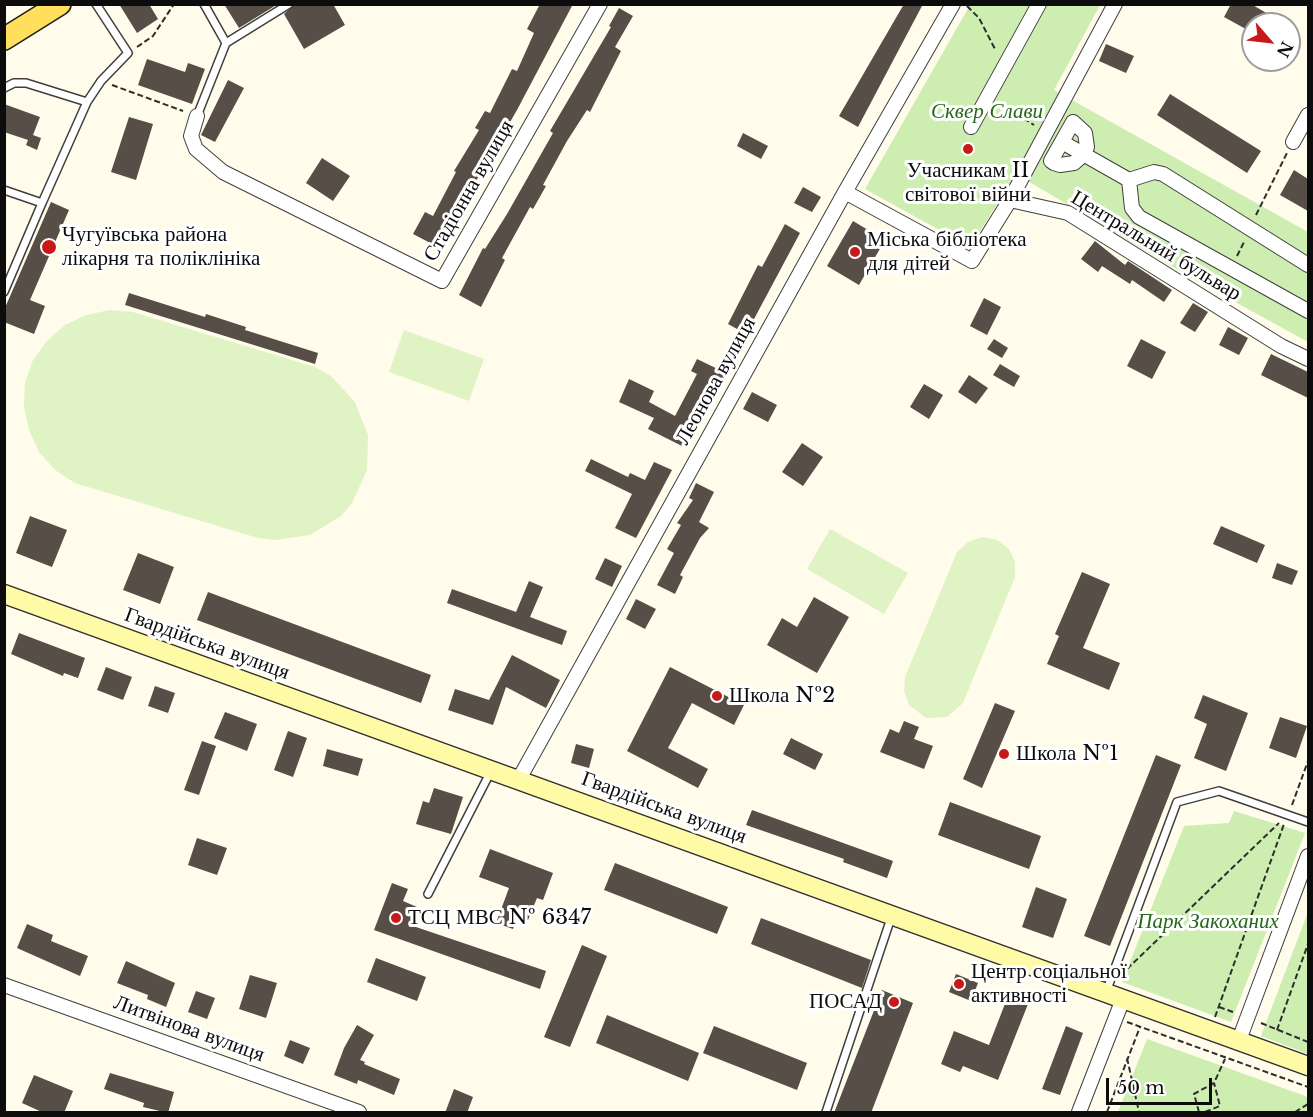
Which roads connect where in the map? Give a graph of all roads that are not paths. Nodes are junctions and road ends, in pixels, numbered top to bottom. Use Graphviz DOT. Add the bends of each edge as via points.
graph roads {
  1 [pos="60,4"];
  2 [pos="96,4"];
  3 [pos="204,4"];
  4 [pos="289,4"];
  5 [pos="600,4"];
  6 [pos="953,4"];
  7 [pos="1039,4"];
  8 [pos="1115,4"];
  9 [pos="4,39"];
  10 [pos="226,43"];
  11 [pos="4,88"];
  12 [pos="87,102"];
  13 [pos="1308,115"];
  14 [pos="197,116"];
  15 [pos="971,128"];
  16 [pos="1062,142"];
  17 [pos="1293,142"];
  18 [pos="1084,154"];
  19 [pos="1129,180"];
  20 [pos="4,190"];
  21 [pos="845,192"];
  22 [pos="1010,200"];
  23 [pos="42,203"];
  24 [pos="1308,265"];
  25 [pos="4,292"];
  26 [pos="1308,311"];
  27 [pos="1308,359"];
  28 [pos="4,594"];
  29 [pos="492,770"];
  30 [pos="519,779"];
  31 [pos="1308,822"];
  32 [pos="1308,856"];
  33 [pos="428,894"];
  34 [pos="892,915"];
  35 [pos="4,985"];
  36 [pos="1114,996"];
  37 [pos="1239,1040"];
  38 [pos="1308,1066"];
  39 [pos="359,1113"];
  40 [pos="826,1113"];
  41 [pos="1079,1113"];
  1 -- 9 [label="main road"];
  2 -- 12 [label="lane" via="128,53"];
  3 -- 10 [label="lane"];
  4 -- 10 [label="lane"];
  5 -- 14 [label="street, Стадіонна вулиця" via="442,282 223,172 196,149 191,136"];
  6 -- 21 [label="street, Леонова вулиця"];
  7 -- 15 [label="street"];
  8 -- 22 [label="street"];
  10 -- 14 [label="lane"];
  11 -- 12 [label="lane" via="26,83"];
  12 -- 23 [label="lane"];
  13 -- 17 [label="street"];
  16 -- 18 [label="street"];
  16 -- 18 [label="street" via="1054,163 1067,165"];
  16 -- 18 [label="street" via="1073,122 1076,123 1087,140"];
  18 -- 19 [label="street"];
  19 -- 24 [label="street" via="1154,172 1164,174"];
  19 -- 26 [label="street" via="1132,208 1139,217"];
  20 -- 23 [label="lane"];
  21 -- 22 [label="street" via="972,261"];
  21 -- 30 [label="street, Леонова вулиця"];
  22 -- 27 [label="street, Центральний бульвар" via="1068,213"];
  23 -- 25 [label="lane"];
  28 -- 29 [label="street, Гвардійська вулиця"];
  29 -- 30 [label="street, Гвардійська вулиця"];
  29 -- 33 [label="lane"];
  30 -- 34 [label="street, Гвардійська вулиця"];
  31 -- 36 [label="lane" via="1219,791 1177,802"];
  32 -- 37 [label="street"];
  34 -- 36 [label="street, Гвардійська вулиця"];
  34 -- 40 [label="lane"];
  35 -- 39 [label="street, Литвінова вулиця"];
  36 -- 37 [label="street, Гвардійська вулиця"];
  36 -- 41 [label="street" via="1115,1018"];
  37 -- 38 [label="street, Гвардійська вулиця"];
}
